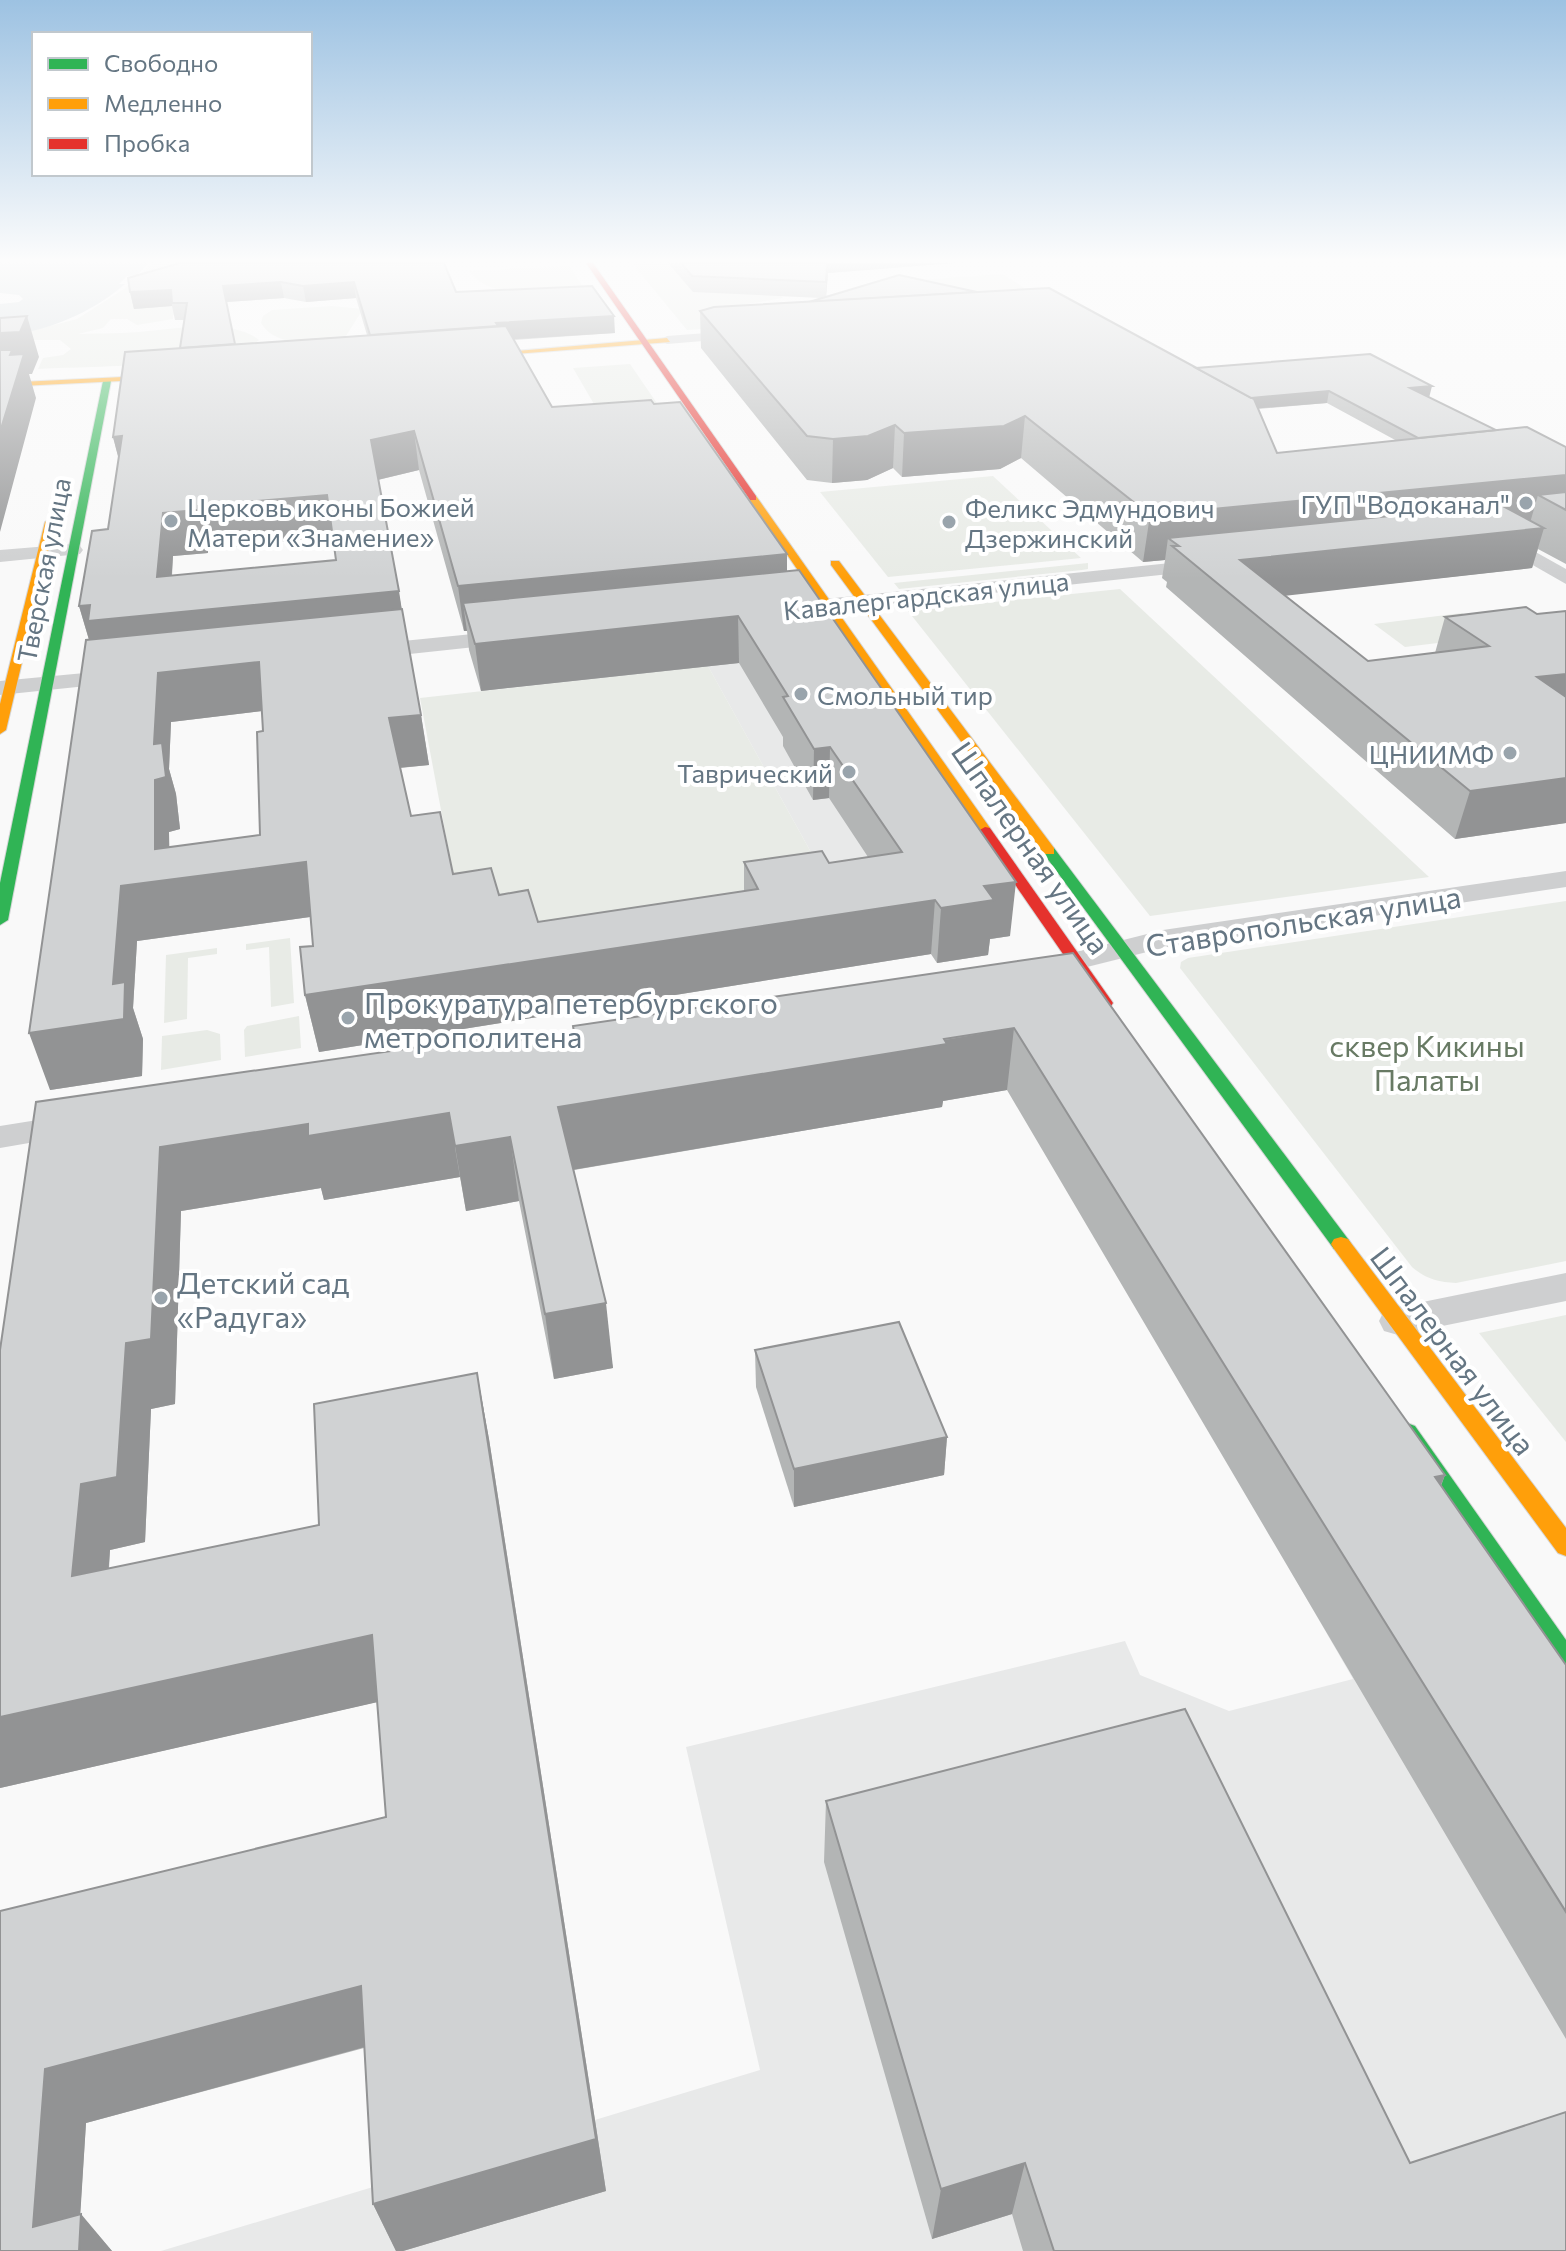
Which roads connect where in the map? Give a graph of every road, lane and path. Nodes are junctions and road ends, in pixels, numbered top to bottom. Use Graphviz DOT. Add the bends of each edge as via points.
graph roads {
  1 [pos="664,368"];
  2 [pos="202,371"];
  3 [pos="97,379"];
  4 [pos="0,385"];
  5 [pos="78,403"];
  6 [pos="55,501"];
  7 [pos="1525,533"];
  8 [pos="73,550"];
  9 [pos="825,550"];
  10 [pos="42,552"];
  11 [pos="0,556"];
  12 [pos="1235,563"];
  13 [pos="1566,578"];
  14 [pos="864,601"];
  15 [pos="829,605"];
  16 [pos="773,611"];
  17 [pos="531,635"];
  18 [pos="335,655"];
  19 [pos="148,674"];
  20 [pos="47,684"];
  21 [pos="5,688"];
  22 [pos="0,730"];
  23 [pos="1566,879"];
  24 [pos="0,920"];
  25 [pos="1121,949"];
  26 [pos="1077,961"];
  27 [pos="1013,974"];
  28 [pos="1119,1022"];
  29 [pos="104,1121"];
  30 [pos="0,1137"];
  31 [pos="1566,1287"];
  32 [pos="1398,1321"];
  33 [pos="1392,1411"];
  34 [pos="1566,1546"];
  35 [pos="1566,1660"];
  1 -- 15 [label="street, Шпалерная улица"];
  2 -- 3 [label="street"];
  3 -- 4 [label="street"];
  3 -- 5 [label="street"];
  3 -- 8 [label="street, Тверская улица"];
  6 -- 10 [label="street, Тверская улица"];
  7 -- 13 [label="street" via="1488,536"];
  8 -- 10 [label="street"];
  8 -- 20 [label="street, Тверская улица"];
  9 -- 14 [label="street, Шпалерная улица"];
  10 -- 11 [label="street"];
  10 -- 21 [label="street, Тверская улица"];
  12 -- 14 [label="street, Кавалергардская улица"];
  14 -- 15 [label="street, Кавалергардская улица"];
  14 -- 25 [label="street, Шпалерная улица"];
  15 -- 16 [label="street, Кавалергардская улица"];
  15 -- 26 [label="street, Шпалерная улица"];
  17 -- 18 [label="street"];
  19 -- 20 [label="street"];
  20 -- 21 [label="street"];
  20 -- 24 [label="street, Тверская улица"];
  21 -- 22 [label="street, Тверская улица"];
  23 -- 25 [label="street, Ставропольская улица"];
  25 -- 26 [label="street, Ставропольская улица"];
  25 -- 32 [label="street, Шпалерная улица"];
  26 -- 27 [label="street, Ставропольская улица"];
  26 -- 28 [label="street, Шпалерная улица"];
  29 -- 30 [label="street"];
  31 -- 32 [label="street"];
  32 -- 34 [label="street, Шпалерная улица"];
  33 -- 35 [label="street"];
}
